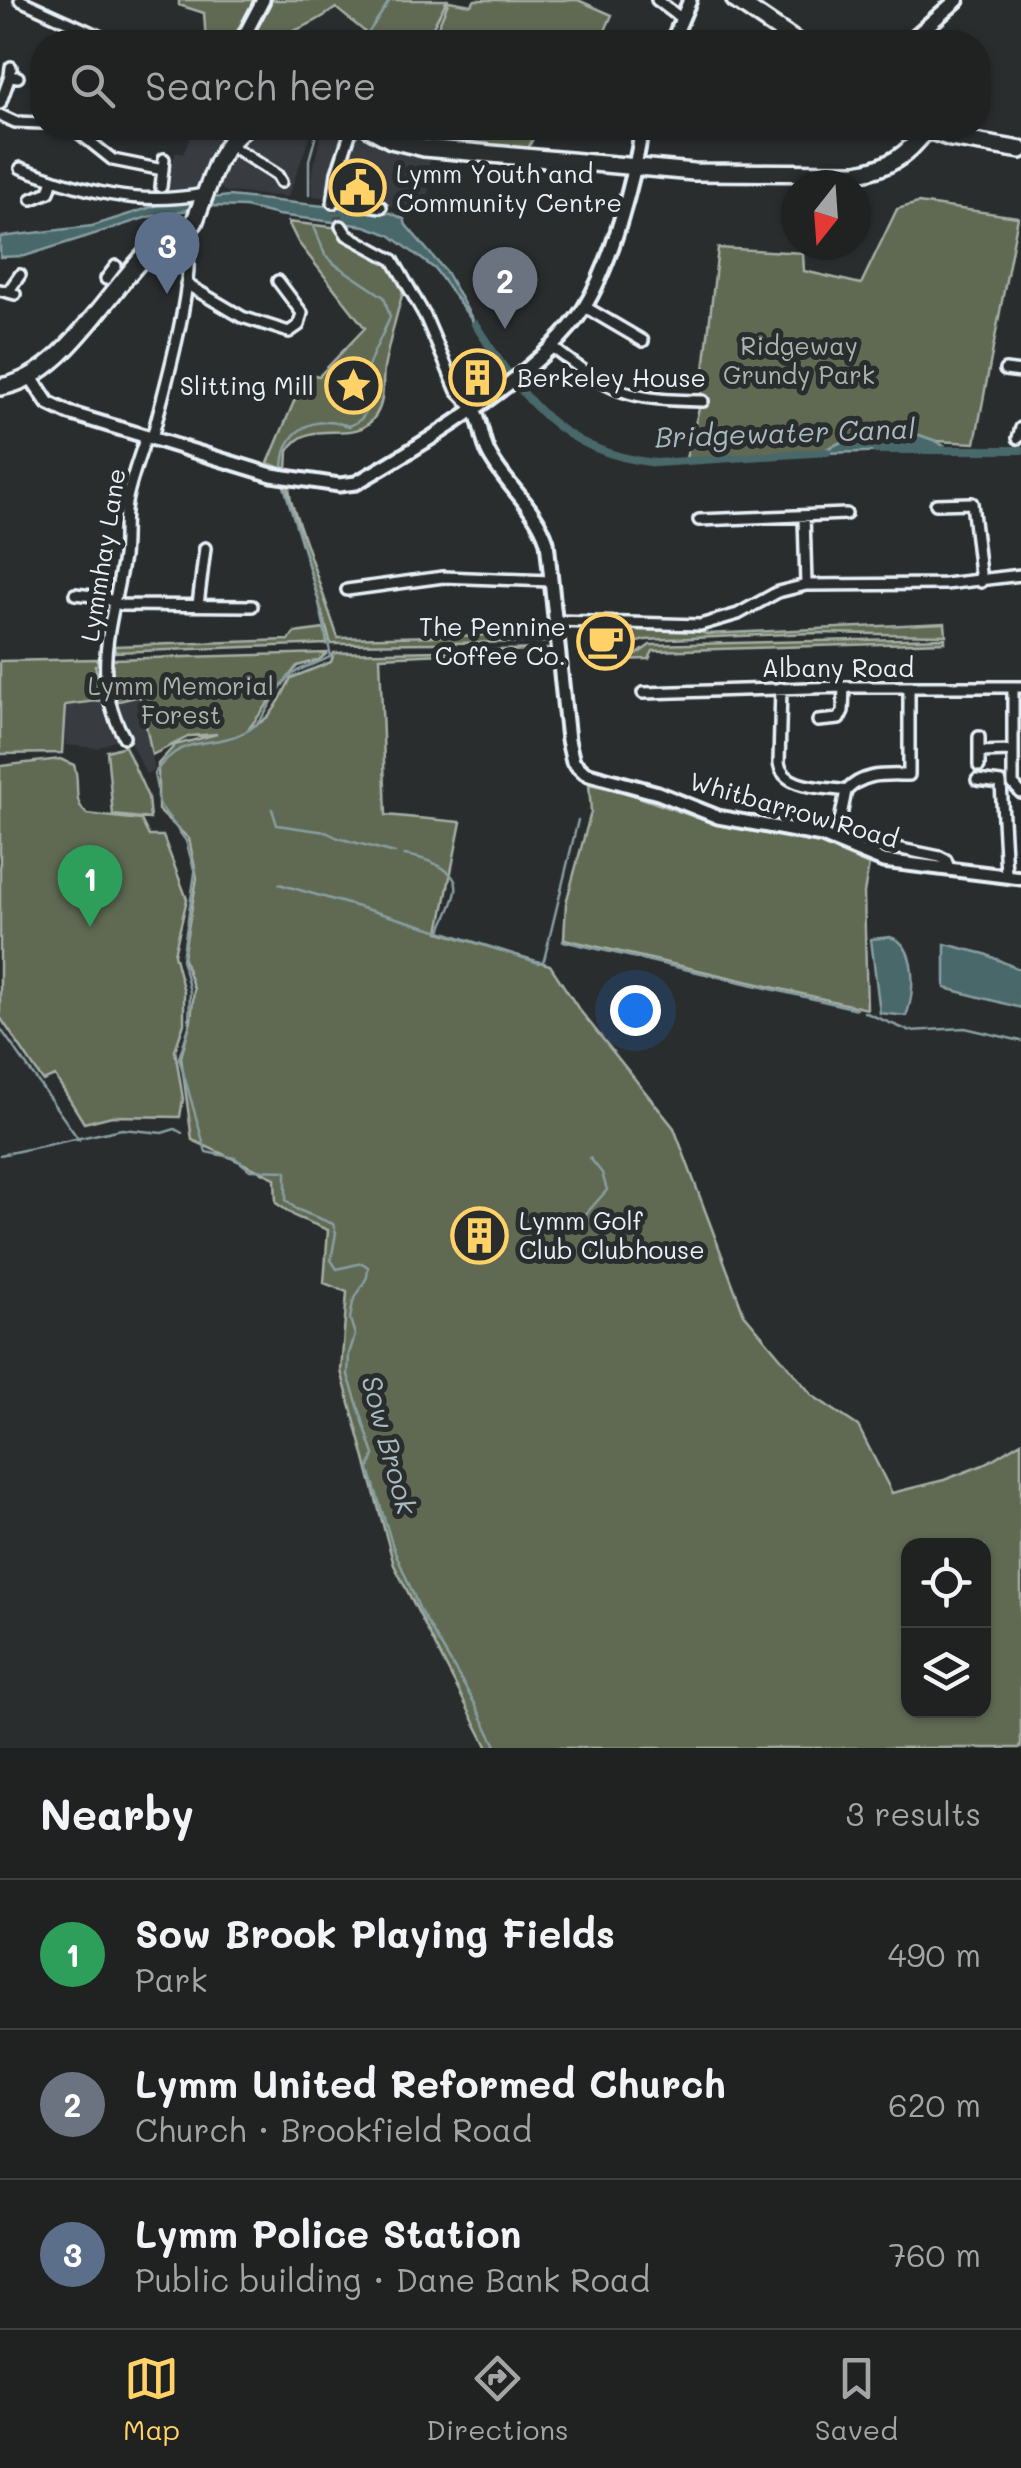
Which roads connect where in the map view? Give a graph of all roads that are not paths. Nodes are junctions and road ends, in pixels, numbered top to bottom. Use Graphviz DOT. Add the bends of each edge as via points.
graph roads {
  1 [pos="20,0"];
  2 [pos="263,0"];
  3 [pos="656,0"];
  4 [pos="690,0"];
  5 [pos="735,0"];
  6 [pos="957,0"];
  7 [pos="682,19"];
  8 [pos="86,30"];
  9 [pos="247,30"];
  10 [pos="677,30"];
  11 [pos="779,30"];
  12 [pos="923,30"];
  13 [pos="13,73"];
  14 [pos="0,104"];
  15 [pos="0,115"];
  16 [pos="30,123"];
  17 [pos="87,140"];
  18 [pos="231,140"];
  19 [pos="348,140"];
  20 [pos="391,140"];
  21 [pos="640,140"];
  22 [pos="916,140"];
  23 [pos="962,140"];
  24 [pos="228,144"];
  25 [pos="1021,150"];
  26 [pos="340,162"];
  27 [pos="21,168"];
  28 [pos="636,169"];
  29 [pos="53,180"];
  30 [pos="280,182"];
  31 [pos="160,188"];
  32 [pos="32,199"];
  33 [pos="202,201"];
  34 [pos="334,203"];
  35 [pos="381,208"];
  36 [pos="341,226"];
  37 [pos="184,231"];
  38 [pos="20,275"];
  39 [pos="278,281"];
  40 [pos="186,284"];
  41 [pos="8,292"];
  42 [pos="585,307"];
  43 [pos="644,340"];
  44 [pos="552,346"];
  45 [pos="1005,370"];
  46 [pos="1021,372"];
  47 [pos="30,376"];
  48 [pos="0,387"];
  49 [pos="703,400"];
  50 [pos="473,408"];
  51 [pos="149,437"];
  52 [pos="936,504"];
  53 [pos="846,514"];
  54 [pos="804,516"];
  55 [pos="699,520"];
  56 [pos="205,548"];
  57 [pos="1021,575"];
  58 [pos="551,582"];
  59 [pos="980,582"];
  60 [pos="806,585"];
  61 [pos="347,590"];
  62 [pos="76,594"];
  63 [pos="115,601"];
  64 [pos="198,604"];
  65 [pos="252,606"];
  66 [pos="556,621"];
  67 [pos="655,677"];
  68 [pos="844,687"];
  69 [pos="909,687"];
  70 [pos="1017,687"];
  71 [pos="781,688"];
  72 [pos="655,692"];
  73 [pos="643,693"];
  74 [pos="818,721"];
  75 [pos="124,737"];
  76 [pos="979,737"];
  77 [pos="1012,751"];
  78 [pos="979,752"];
  79 [pos="979,766"];
  80 [pos="977,780"];
  81 [pos="846,791"];
  82 [pos="1021,793"];
  83 [pos="837,839"];
  84 [pos="1006,874"];
  85 [pos="1021,878"];
  1 -- 8 [label="street"];
  2 -- 9 [label="street"];
  3 -- 7 [label="street"];
  4 -- 7 [label="street"];
  5 -- 11 [label="main road"];
  6 -- 12 [label="main road"];
  7 -- 10 [label="street"];
  13 -- 14 [label="street"];
  15 -- 16 [label="street"];
  17 -- 31 [label="street" via="113,160 164,164"];
  18 -- 24 [label="main road"];
  19 -- 26 [label="street"];
  20 -- 28 [label="main road"];
  21 -- 28 [label="street"];
  22 -- 28 [label="main road" via="902,158 857,173"];
  23 -- 25 [label="main road"];
  24 -- 30 [label="street"];
  24 -- 33 [label="main road"];
  26 -- 34 [label="street"];
  26 -- 35 [label="street" via="344,201"];
  27 -- 29 [label="street"];
  28 -- 42 [label="street"];
  29 -- 32 [label="street" via="49,192"];
  29 -- 33 [label="street" via="134,200"];
  33 -- 37 [label="main road"];
  36 -- 50 [label="street, Whitbarrow Road" via="393,260 457,391"];
  37 -- 40 [label="street, Lymmhay Lane"];
  37 -- 47 [label="main road" via="162,238 115,274 56,357"];
  38 -- 41 [label="street"];
  39 -- 40 [label="street" via="302,313 290,332 242,317"];
  40 -- 51 [label="street, Lymmhay Lane"];
  42 -- 43 [label="street"];
  42 -- 44 [label="street"];
  44 -- 49 [label="street" via="621,393"];
  44 -- 50 [label="street"];
  45 -- 46 [label="street"];
  47 -- 48 [label="main road"];
  47 -- 51 [label="street" via="52,406"];
  50 -- 51 [label="street" via="356,483 340,486"];
  50 -- 58 [label="street, Whitbarrow Road" via="487,450 538,518"];
  51 -- 63 [label="street, Lymmhay Lane" via="127,500"];
  52 -- 59 [label="street" via="974,502"];
  53 -- 54 [label="street"];
  54 -- 55 [label="street"];
  54 -- 60 [label="street"];
  56 -- 64 [label="street"];
  57 -- 59 [label="street"];
  58 -- 61 [label="street" via="443,577"];
  58 -- 66 [label="street, Whitbarrow Road"];
  59 -- 60 [label="street"];
  60 -- 66 [label="street" via="700,625"];
  62 -- 63 [label="street"];
  63 -- 64 [label="street"];
  63 -- 75 [label="street, Lymmhay Lane" via="107,698"];
  64 -- 65 [label="street"];
  66 -- 83 [label="street, Whitbarrow Road" via="570,755 581,771 718,817"];
  67 -- 72 [label="street"];
  68 -- 69 [label="street, Albany Road"];
  68 -- 71 [label="street, Albany Road"];
  68 -- 74 [label="street" via="842,715"];
  69 -- 70 [label="street, Albany Road"];
  69 -- 81 [label="street" via="909,775 868,776"];
  70 -- 77 [label="street"];
  71 -- 72 [label="street, Albany Road"];
  71 -- 81 [label="street" via="782,774 791,782"];
  72 -- 73 [label="street, Albany Road"];
  76 -- 78 [label="street"];
  77 -- 78 [label="street"];
  77 -- 82 [label="street" via="1012,784"];
  78 -- 79 [label="street"];
  80 -- 84 [label="street" via="1001,783"];
  81 -- 83 [label="street"];
  83 -- 84 [label="street, Whitbarrow Road" via="883,861"];
  84 -- 85 [label="street, Whitbarrow Road"];
}
